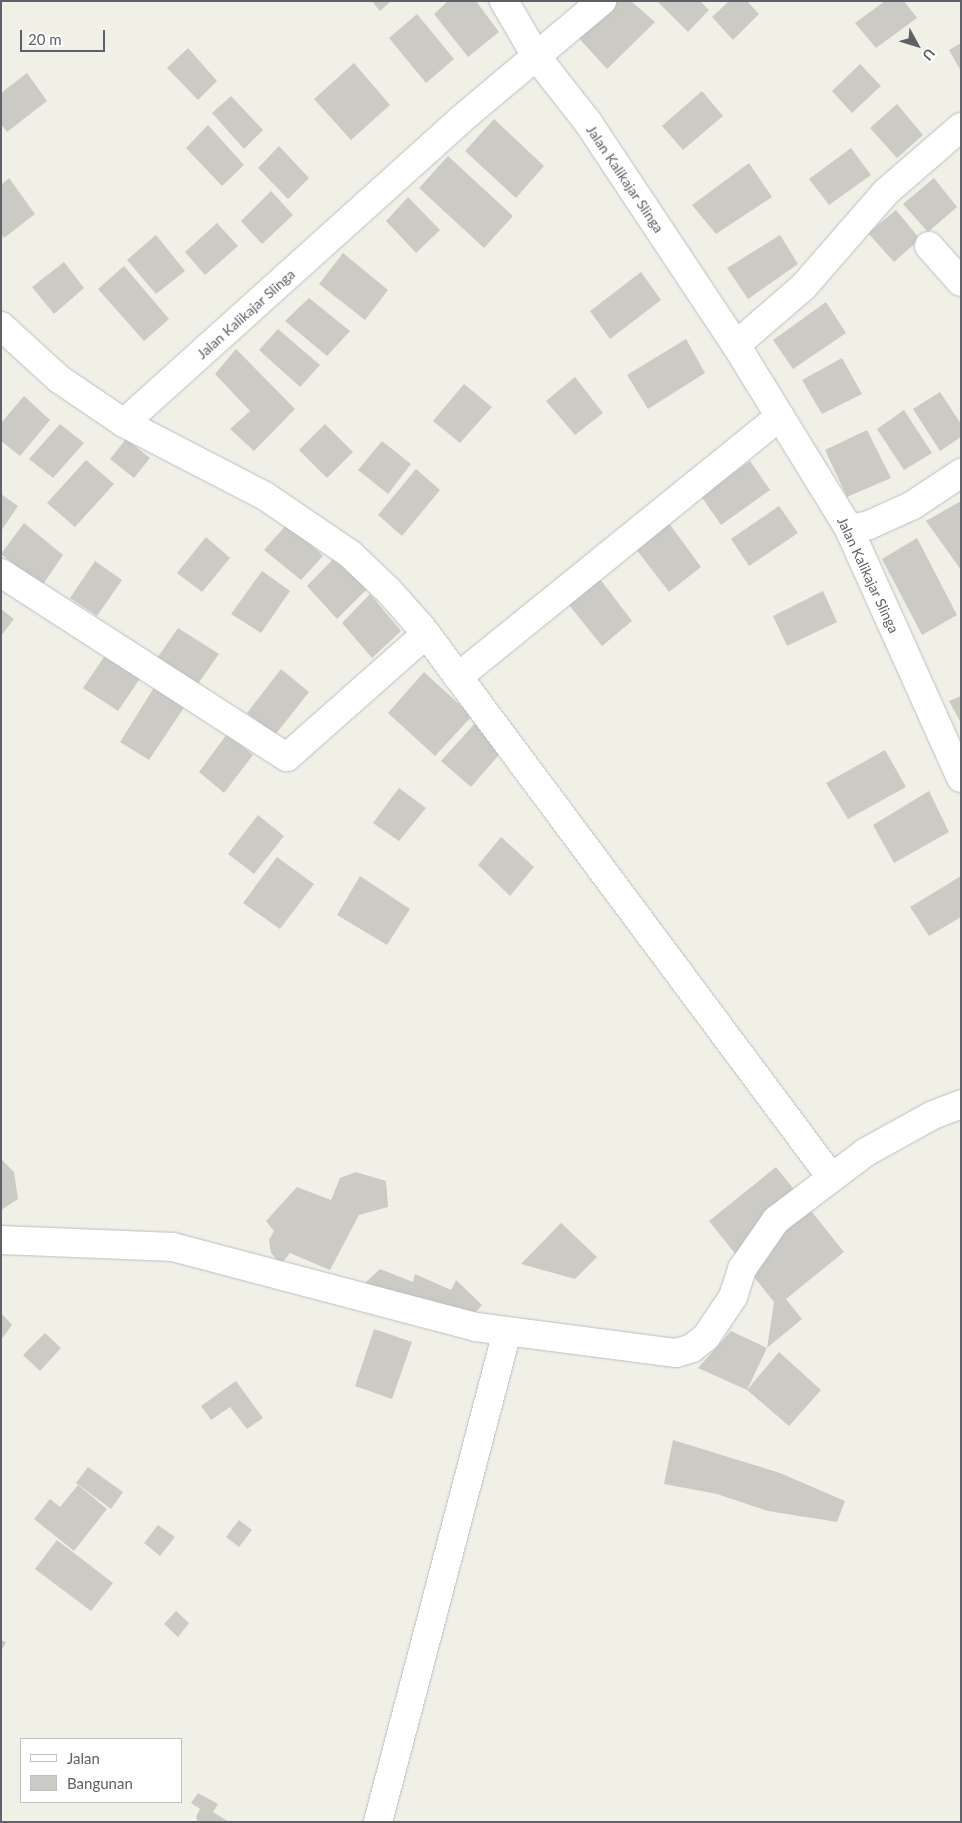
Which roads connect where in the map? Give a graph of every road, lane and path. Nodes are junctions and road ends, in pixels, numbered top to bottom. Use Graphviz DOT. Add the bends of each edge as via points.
graph roads {
  1 [pos="504,1"];
  2 [pos="602,1"];
  3 [pos="536,56"];
  4 [pos="961,127"];
  5 [pos="929,246"];
  6 [pos="961,282"];
  7 [pos="1,326"];
  8 [pos="736,345"];
  9 [pos="780,416"];
  10 [pos="128,419"];
  11 [pos="961,473"];
  12 [pos="849,529"];
  13 [pos="1,573"];
  14 [pos="426,634"];
  15 [pos="458,677"];
  16 [pos="959,770"];
  17 [pos="961,1104"];
  18 [pos="831,1177"];
  19 [pos="1,1240"];
  20 [pos="507,1332"];
  21 [pos="378,1822"];
  1 -- 3 [label="street"];
  2 -- 3 [label="street"];
  3 -- 8 [label="street, Jalan Kalikajar Slinga" via="587,120"];
  3 -- 10 [label="street, Jalan Kalikajar Slinga"];
  4 -- 8 [label="street" via="886,192 804,286"];
  5 -- 6 [label="street"];
  7 -- 10 [label="street" via="59,379"];
  8 -- 9 [label="street, Jalan Kalikajar Slinga"];
  9 -- 12 [label="street, Jalan Kalikajar Slinga"];
  9 -- 15 [label="street"];
  10 -- 14 [label="street" via="265,496 350,554 388,590"];
  11 -- 12 [label="street" via="913,505 870,525"];
  12 -- 16 [label="street, Jalan Kalikajar Slinga"];
  13 -- 14 [label="street" via="287,757"];
  14 -- 15 [label="street"];
  15 -- 18 [label="street"];
  17 -- 18 [label="street" via="933,1115 866,1152"];
  18 -- 20 [label="street" via="776,1220 742,1269 733,1297 706,1337 692,1348 676,1353 648,1347"];
  19 -- 20 [label="street" via="173,1246 412,1312"];
  20 -- 21 [label="street"];
}
